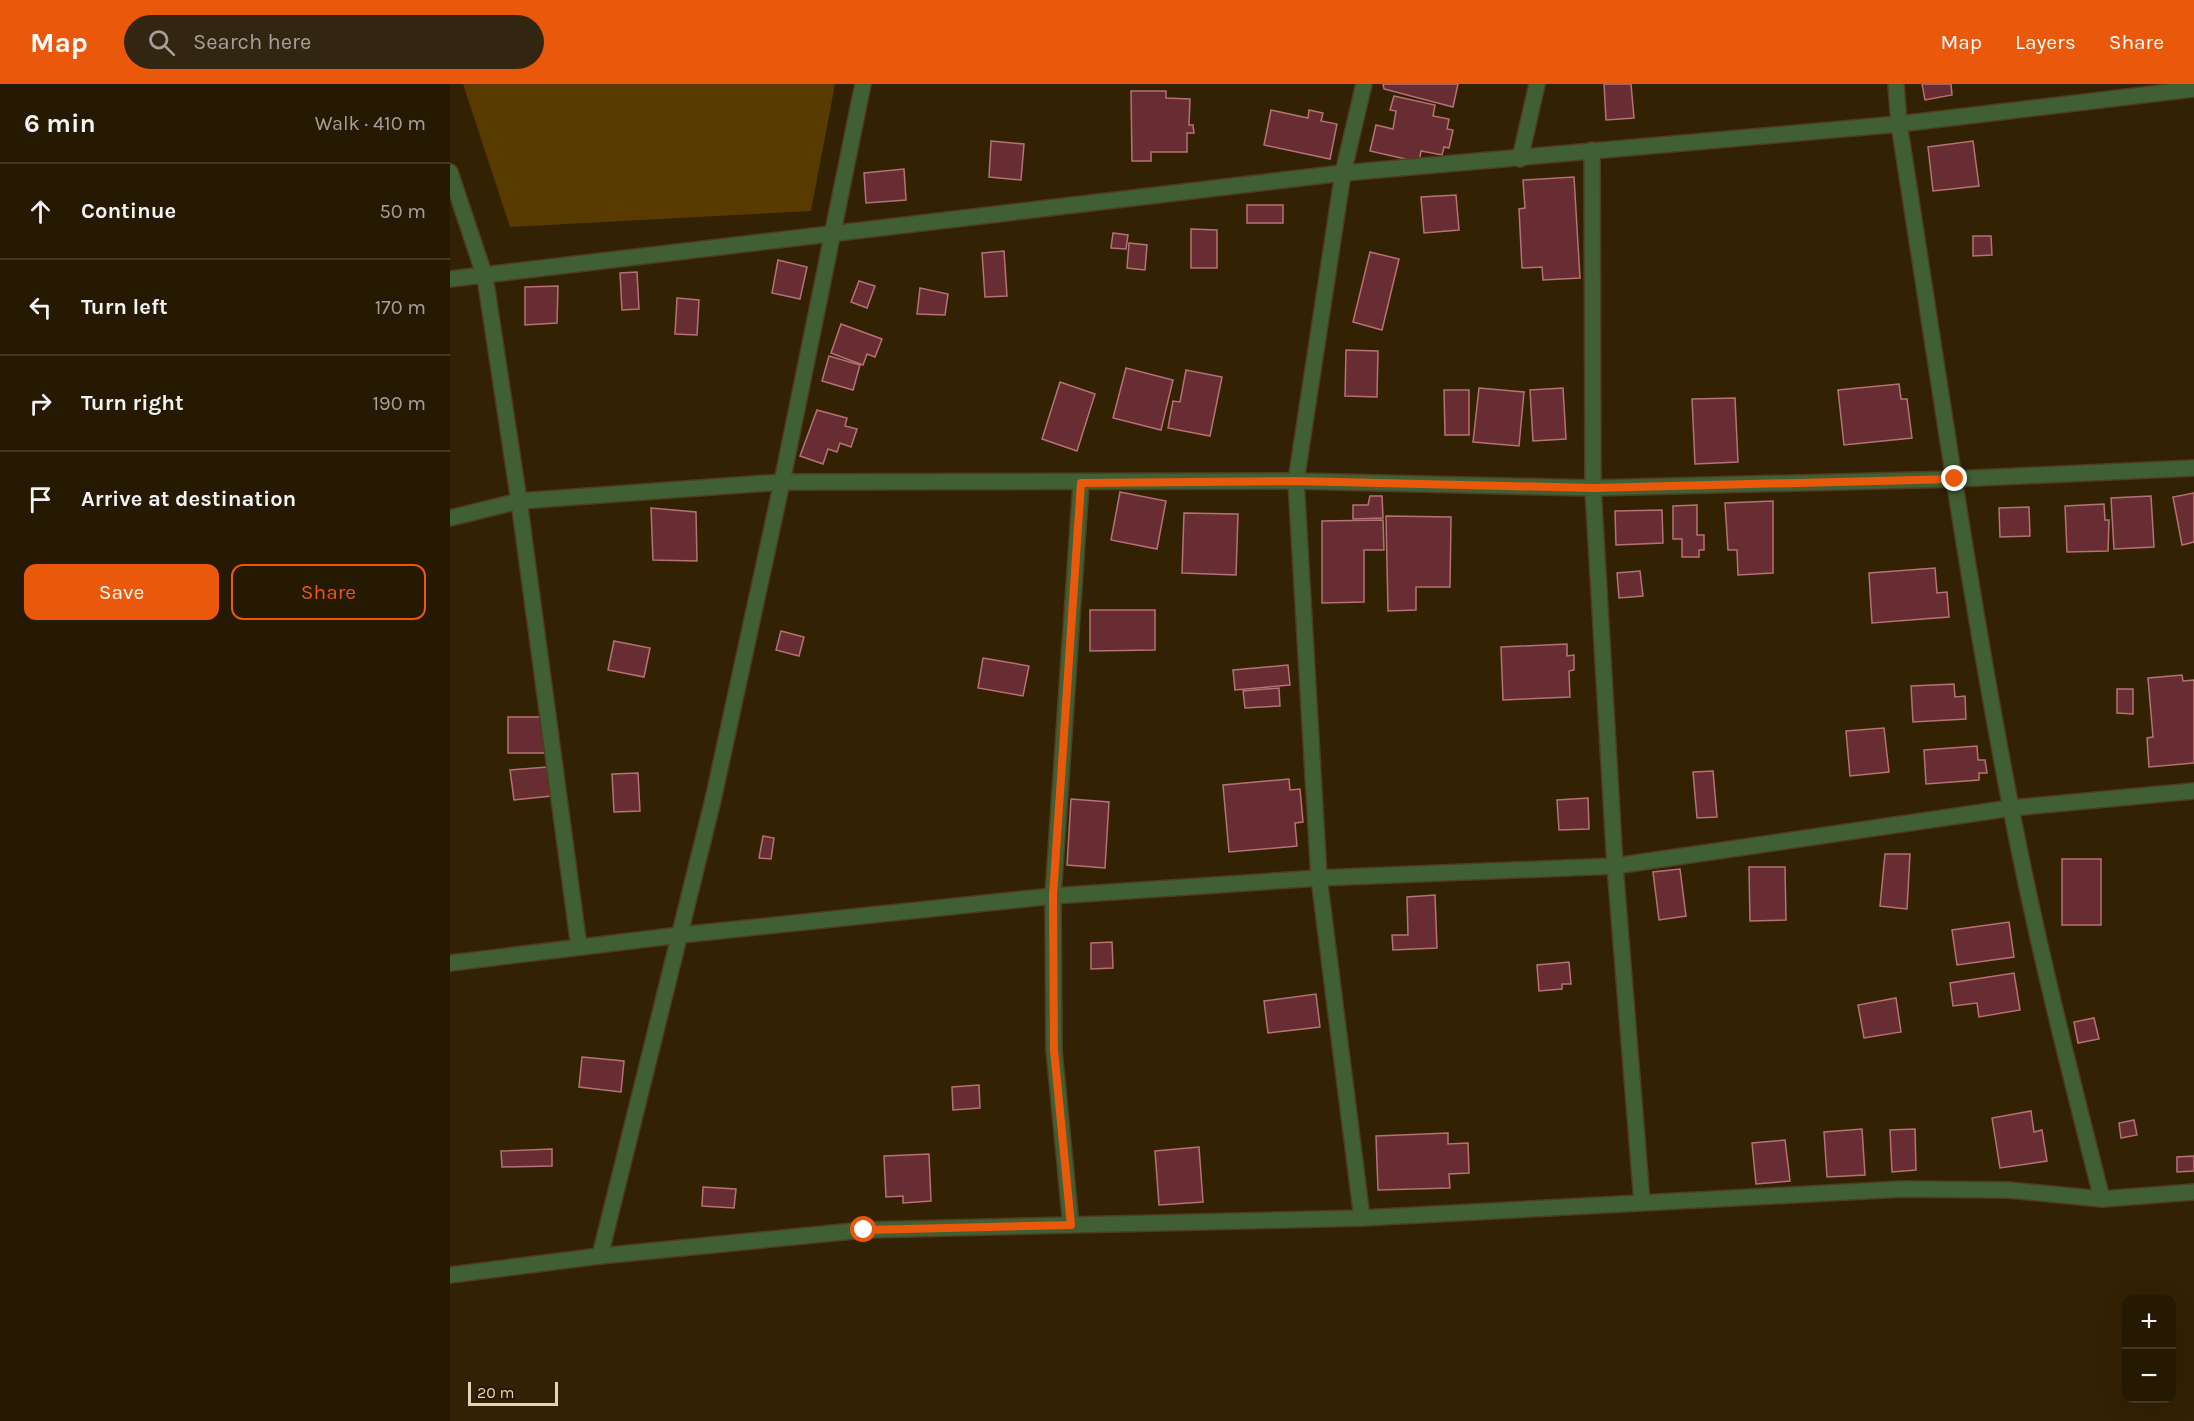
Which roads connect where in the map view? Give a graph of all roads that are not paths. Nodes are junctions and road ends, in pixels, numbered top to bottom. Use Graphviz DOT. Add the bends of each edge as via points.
graph roads {
  1 [pos="863,84"];
  2 [pos="1364,84"];
  3 [pos="1537,84"];
  4 [pos="1896,84"];
  5 [pos="2194,88"];
  6 [pos="1899,124"];
  7 [pos="1592,150"];
  8 [pos="1520,159"];
  9 [pos="450,172"];
  10 [pos="1343,173"];
  11 [pos="833,232"];
  12 [pos="485,277"];
  13 [pos="450,279"];
  14 [pos="2194,468"];
  15 [pos="1955,479"];
  16 [pos="1296,481"];
  17 [pos="782,482"];
  18 [pos="1081,483"];
  19 [pos="1593,488"];
  20 [pos="519,501"];
  21 [pos="450,518"];
  22 [pos="2194,791"];
  23 [pos="2011,808"];
  24 [pos="1615,866"];
  25 [pos="1319,878"];
  26 [pos="1053,896"];
  27 [pos="680,935"];
  28 [pos="579,946"];
  29 [pos="450,963"];
  30 [pos="2194,1192"];
  31 [pos="2102,1199"];
  32 [pos="1642,1202"];
  33 [pos="1362,1218"];
  34 [pos="1071,1225"];
  35 [pos="600,1256"];
  36 [pos="450,1275"];
  1 -- 11 [label="street"];
  2 -- 10 [label="street"];
  3 -- 8 [label="street"];
  4 -- 6 [label="street"];
  5 -- 6 [label="street"];
  6 -- 7 [label="street"];
  6 -- 15 [label="street"];
  7 -- 8 [label="street"];
  7 -- 19 [label="street"];
  8 -- 10 [label="street"];
  9 -- 12 [label="street"];
  10 -- 11 [label="street"];
  10 -- 16 [label="street"];
  11 -- 12 [label="street"];
  11 -- 17 [label="street"];
  12 -- 13 [label="street"];
  12 -- 20 [label="street"];
  14 -- 15 [label="street"];
  15 -- 19 [label="street"];
  15 -- 23 [label="street"];
  16 -- 18 [label="street"];
  16 -- 19 [label="street"];
  16 -- 25 [label="street"];
  17 -- 18 [label="street"];
  17 -- 20 [label="street"];
  17 -- 27 [label="street"];
  18 -- 26 [label="street"];
  19 -- 24 [label="street"];
  20 -- 21 [label="street"];
  20 -- 28 [label="street"];
  22 -- 23 [label="street"];
  23 -- 24 [label="street"];
  23 -- 31 [label="street"];
  24 -- 25 [label="street"];
  24 -- 32 [label="street"];
  25 -- 26 [label="street"];
  25 -- 33 [label="street"];
  26 -- 27 [label="street"];
  26 -- 34 [label="street" via="1054,1050"];
  27 -- 28 [label="street"];
  27 -- 35 [label="street"];
  28 -- 29 [label="street"];
  30 -- 31 [label="street"];
  31 -- 32 [label="street" via="2009,1190 1902,1189"];
  32 -- 33 [label="street"];
  33 -- 34 [label="street"];
  34 -- 35 [label="street" via="864,1230"];
  35 -- 36 [label="street"];
}
